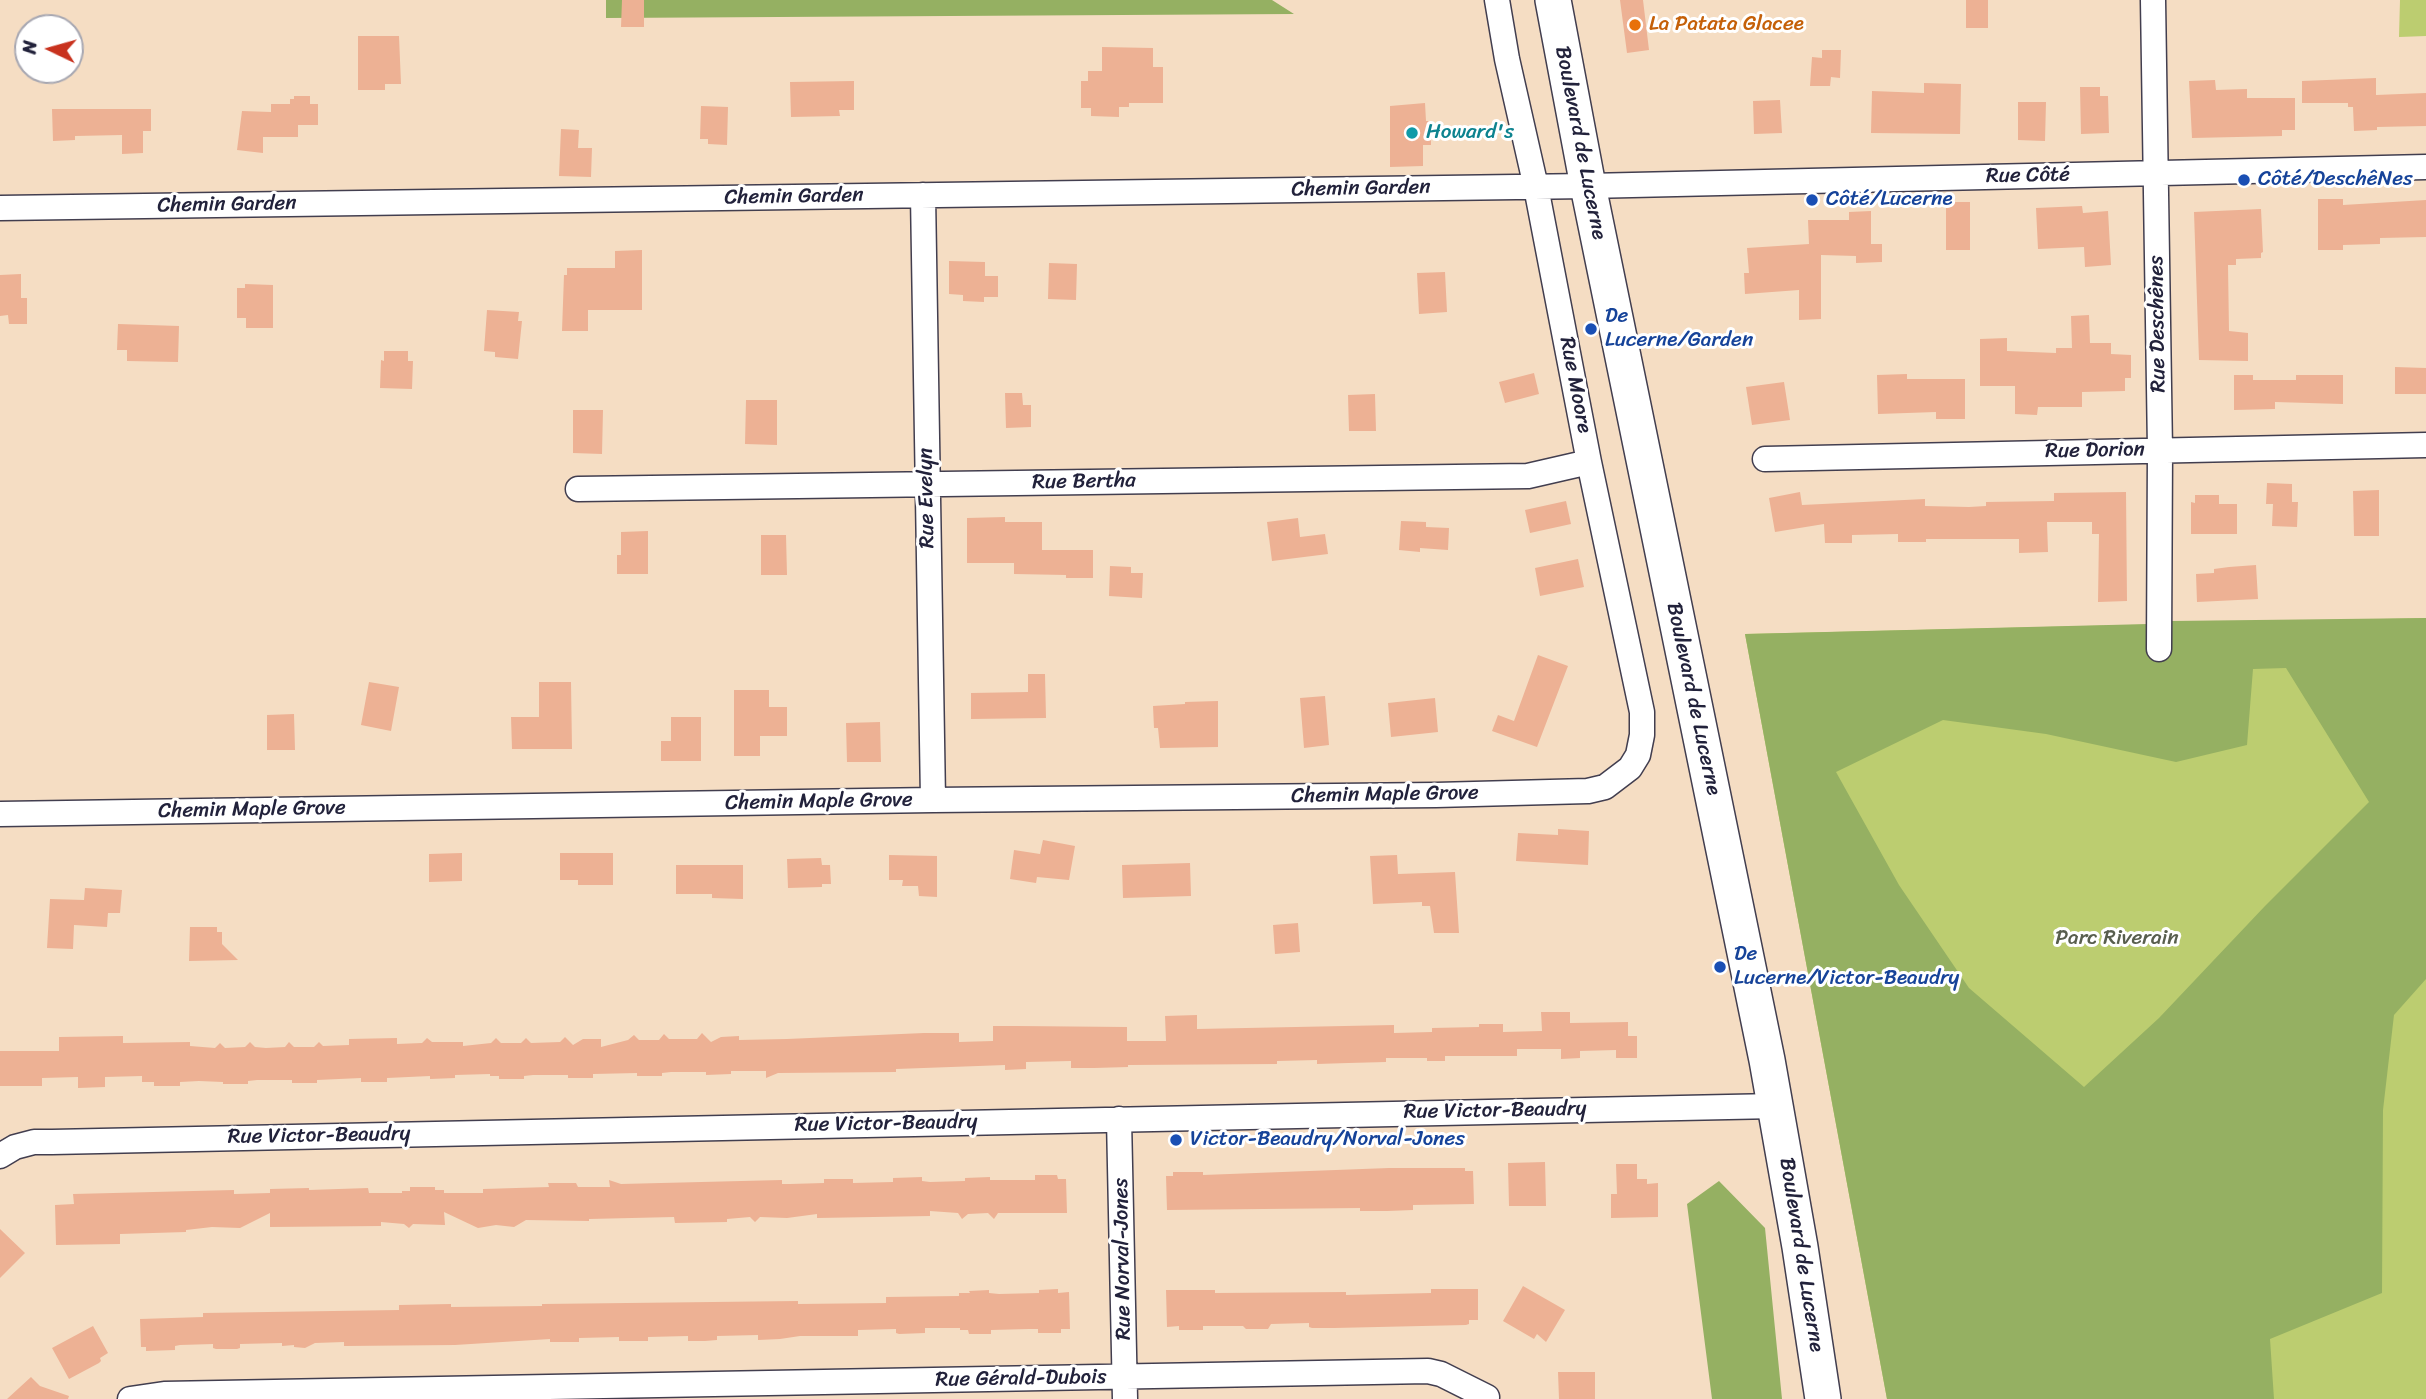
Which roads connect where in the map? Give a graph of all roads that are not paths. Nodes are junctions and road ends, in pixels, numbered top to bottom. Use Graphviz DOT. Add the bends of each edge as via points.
graph roads {
  1 [pos="1497,0"];
  2 [pos="1553,0"];
  3 [pos="2153,0"];
  4 [pos="2426,167"];
  5 [pos="2156,173"];
  6 [pos="1588,186"];
  7 [pos="1536,187"];
  8 [pos="923,195"];
  9 [pos="0,208"];
  10 [pos="2426,445"];
  11 [pos="2160,450"];
  12 [pos="1765,459"];
  13 [pos="1589,461"];
  14 [pos="927,484"];
  15 [pos="578,489"];
  16 [pos="2159,649"];
  17 [pos="1630,768"];
  18 [pos="933,800"];
  19 [pos="0,814"];
  20 [pos="1776,1105"];
  21 [pos="1119,1119"];
  22 [pos="0,1156"];
  23 [pos="1125,1388"];
  24 [pos="1487,1396"];
  25 [pos="130,1399"];
  26 [pos="1822,1399"];
  1 -- 7 [label="street, Rue Moore"];
  2 -- 6 [label="main road, Boulevard de Lucerne"];
  3 -- 5 [label="street, Rue Deschênes"];
  4 -- 5 [label="street, Rue Côté"];
  5 -- 6 [label="street, Rue Côté"];
  5 -- 11 [label="street, Rue Deschênes"];
  6 -- 7 [label="street, Chemin Garden"];
  6 -- 20 [label="main road, Boulevard de Lucerne"];
  7 -- 8 [label="street, Chemin Garden"];
  7 -- 13 [label="street, Rue Moore"];
  8 -- 9 [label="street, Chemin Garden"];
  8 -- 14 [label="street, Rue Evelyn"];
  10 -- 11 [label="street, Rue Dorion"];
  11 -- 12 [label="street, Rue Dorion"];
  11 -- 16 [label="street, Rue Deschênes"];
  13 -- 14 [label="street, Rue Bertha" via="1528,476"];
  13 -- 17 [label="street, Rue Moore" via="1642,712 1638,755"];
  14 -- 15 [label="street, Rue Bertha"];
  14 -- 18 [label="street, Rue Evelyn"];
  17 -- 18 [label="street, Chemin Maple Grove" via="1605,787 1588,791"];
  18 -- 19 [label="street, Chemin Maple Grove"];
  20 -- 21 [label="street, Rue Victor-Beaudry"];
  20 -- 26 [label="main road, Boulevard de Lucerne"];
  21 -- 22 [label="street, Rue Victor-Beaudry" via="34,1142"];
  21 -- 23 [label="street, Rue Norval-Jones"];
  23 -- 24 [label="street, Rue Gérald-Dubois" via="1428,1371"];
  23 -- 25 [label="street, Rue Gérald-Dubois" via="164,1394"];
}
